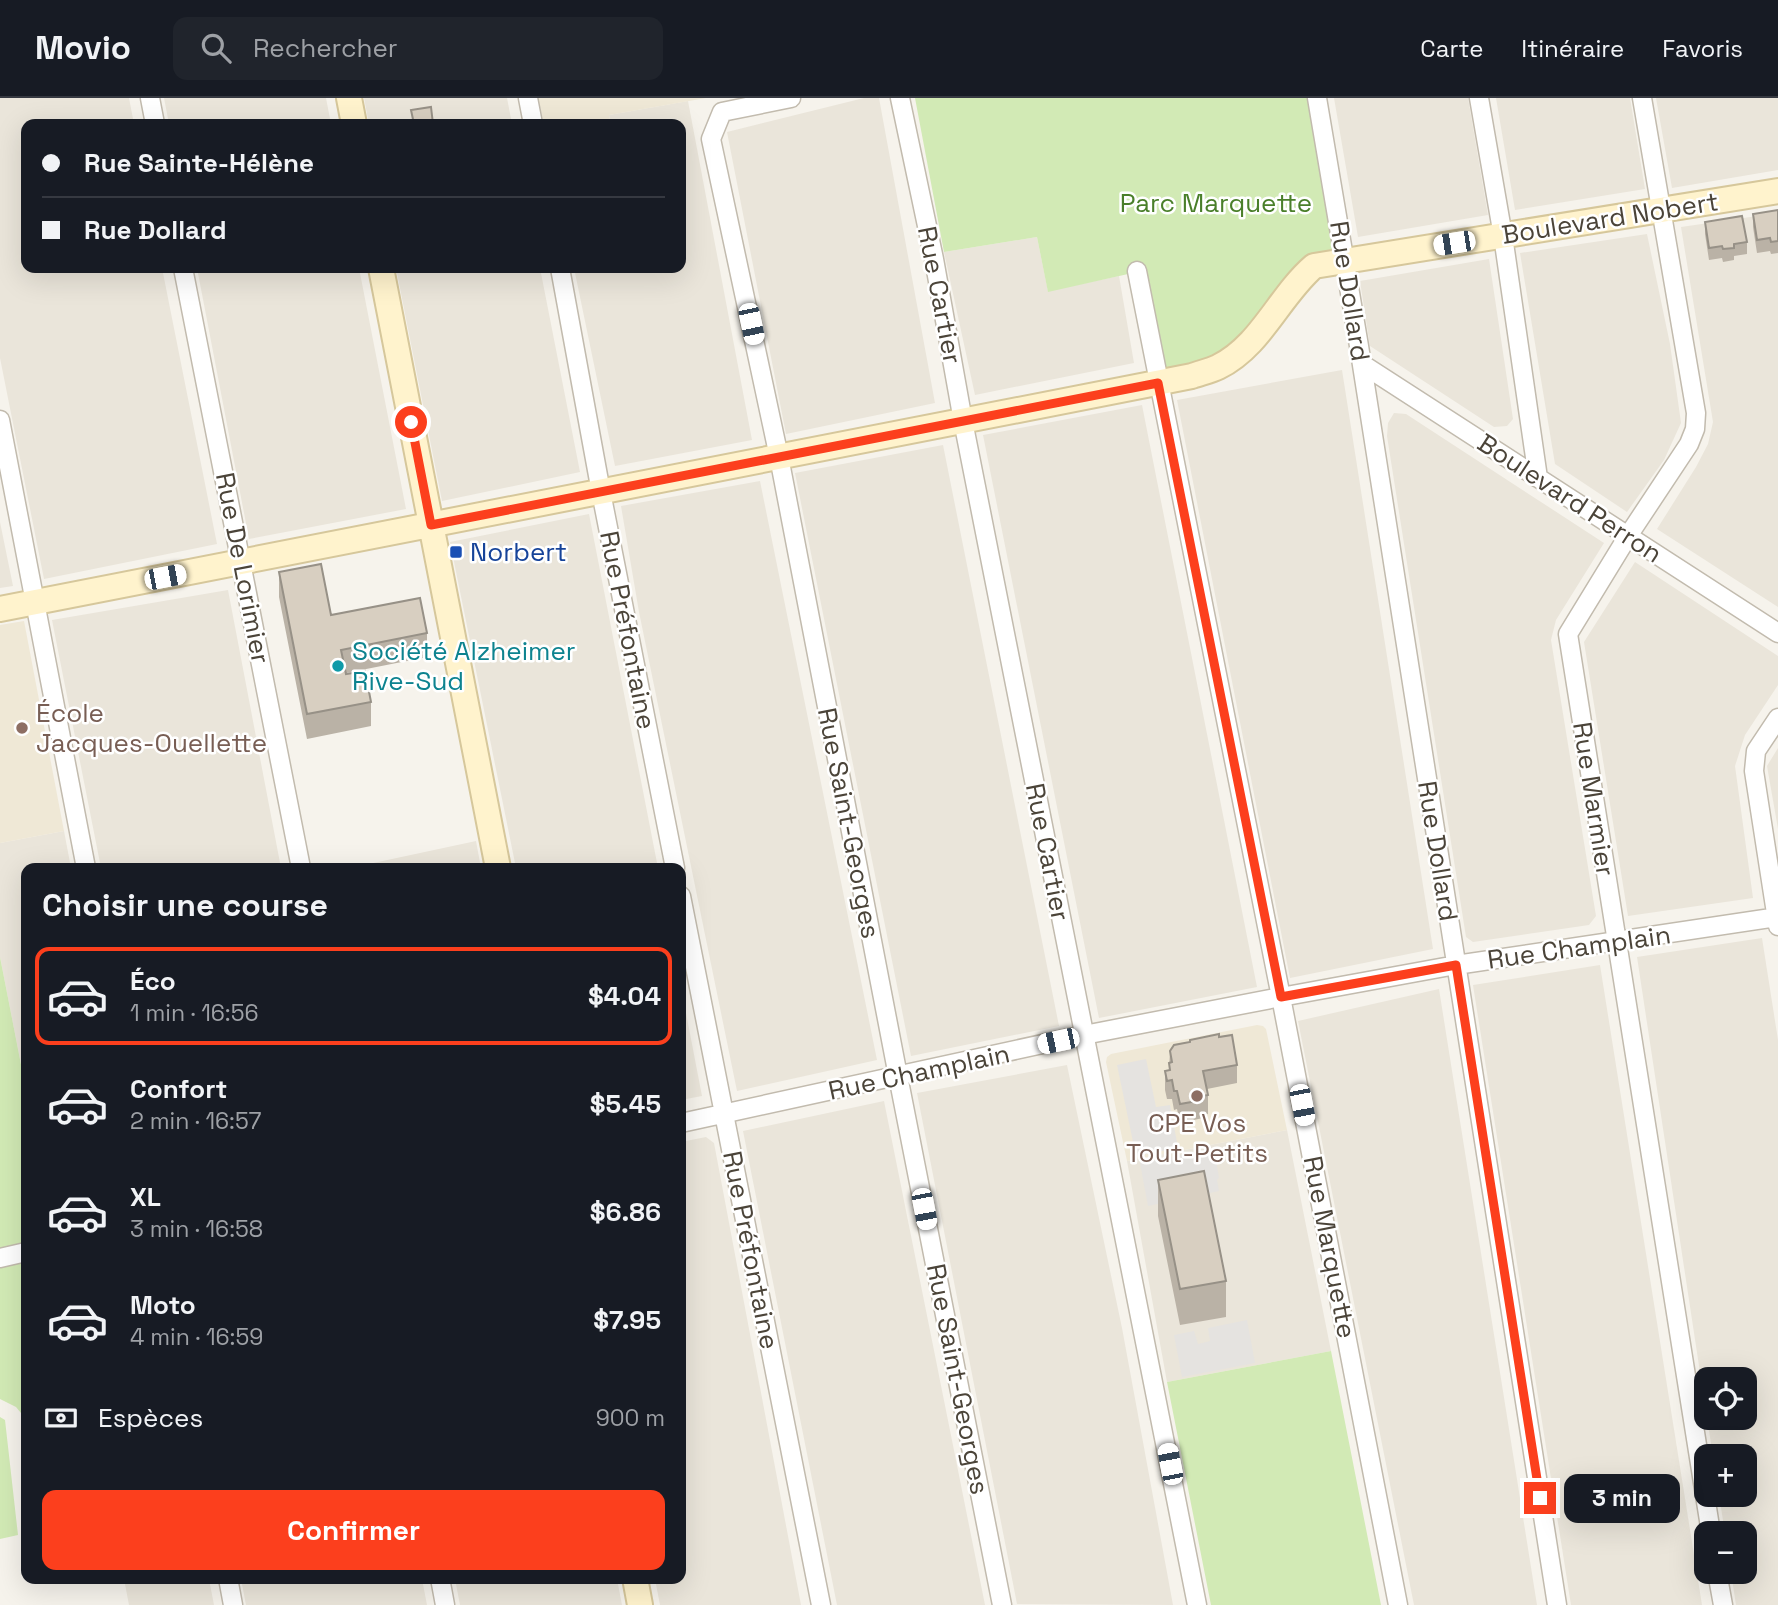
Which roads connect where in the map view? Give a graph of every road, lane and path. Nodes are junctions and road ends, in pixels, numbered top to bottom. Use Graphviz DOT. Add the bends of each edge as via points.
graph roads {
  1 [pos="150,98"];
  2 [pos="349,98"];
  3 [pos="528,98"];
  4 [pos="791,98"];
  5 [pos="900,98"];
  6 [pos="1317,98"];
  7 [pos="1479,98"];
  8 [pos="1642,98"];
  9 [pos="154,119"];
  10 [pos="353,119"];
  11 [pos="532,119"];
  12 [pos="1778,191"];
  13 [pos="1661,210"];
  14 [pos="1503,236"];
  15 [pos="1345,261"];
  16 [pos="1137,271"];
  17 [pos="184,273"];
  18 [pos="382,273"];
  19 [pos="561,273"];
  20 [pos="1362,364"];
  21 [pos="1158,383"];
  22 [pos="0,420"];
  23 [pos="963,421"];
  24 [pos="779,457"];
  25 [pos="1538,478"];
  26 [pos="601,492"];
  27 [pos="431,525"];
  28 [pos="1628,536"];
  29 [pos="242,562"];
  30 [pos="37,602"];
  31 [pos="0,609"];
  32 [pos="1778,633"];
  33 [pos="1778,718"];
  34 [pos="85,863"];
  35 [pos="300,863"];
  36 [pos="497,863"];
  37 [pos="674,863"];
  38 [pos="1777,920"];
  39 [pos="686,921"];
  40 [pos="1617,942"];
  41 [pos="1456,965"];
  42 [pos="1281,997"];
  43 [pos="1084,1035"];
  44 [pos="898,1076"];
  45 [pos="724,1114"];
  46 [pos="686,1122"];
  47 [pos="21,1253"];
  48 [pos="0,1258"];
  49 [pos="1709,1521"];
  50 [pos="229,1584"];
  51 [pos="441,1584"];
  52 [pos="636,1584"];
  53 [pos="1719,1584"];
  54 [pos="233,1605"];
  55 [pos="445,1605"];
  56 [pos="640,1605"];
  57 [pos="821,1605"];
  58 [pos="1002,1605"];
  59 [pos="1198,1605"];
  60 [pos="1398,1605"];
  61 [pos="1557,1605"];
  62 [pos="1723,1605"];
  1 -- 9 [label="street"];
  2 -- 10 [label="street"];
  3 -- 11 [label="street"];
  4 -- 24 [label="street, Rue Saint-Georges" via="722,112 711,139"];
  5 -- 23 [label="street, Rue Cartier"];
  6 -- 15 [label="street, Rue Dollard"];
  7 -- 14 [label="street"];
  8 -- 13 [label="street, Rue Marmier"];
  12 -- 13 [label="street, Boulevard Nobert"];
  13 -- 14 [label="street, Boulevard Nobert"];
  13 -- 28 [label="street, Rue Marmier" via="1695,429"];
  14 -- 15 [label="street, Boulevard Nobert"];
  14 -- 25 [label="street"];
  15 -- 20 [label="street, Rue Dollard"];
  15 -- 21 [label="street, Boulevard Nobert" via="1314,265 1240,353 1217,368"];
  16 -- 21 [label="street, Rue Marquette"];
  17 -- 29 [label="street, Rue De Lorimier"];
  18 -- 27 [label="street"];
  19 -- 26 [label="street, Rue Préfontaine"];
  20 -- 25 [label="street, Boulevard Perron"];
  20 -- 41 [label="street, Rue Dollard"];
  21 -- 23 [label="street, Boulevard Nobert"];
  21 -- 42 [label="street, Rue Marquette"];
  22 -- 30 [label="street"];
  23 -- 24 [label="street, Boulevard Nobert"];
  23 -- 43 [label="street, Rue Cartier"];
  24 -- 26 [label="street, Boulevard Nobert"];
  24 -- 44 [label="street, Rue Saint-Georges"];
  25 -- 28 [label="street, Boulevard Perron"];
  26 -- 27 [label="street, Boulevard Nobert"];
  26 -- 37 [label="street, Rue Préfontaine"];
  27 -- 29 [label="street, Boulevard Nobert"];
  27 -- 36 [label="street"];
  28 -- 32 [label="street, Boulevard Perron"];
  28 -- 40 [label="street, Rue Marmier" via="1568,634"];
  29 -- 30 [label="street, Boulevard Nobert"];
  29 -- 35 [label="street, Rue De Lorimier"];
  30 -- 31 [label="street, Boulevard Nobert"];
  30 -- 34 [label="street"];
  33 -- 38 [label="street" via="1756,751 1754,771"];
  38 -- 40 [label="street, Rue Champlain"];
  39 -- 45 [label="street, Rue Préfontaine"];
  40 -- 41 [label="street, Rue Champlain"];
  40 -- 49 [label="street, Rue Marmier"];
  41 -- 42 [label="street, Rue Champlain"];
  41 -- 61 [label="street, Rue Dollard"];
  42 -- 43 [label="street, Rue Champlain"];
  42 -- 60 [label="street, Rue Marquette"];
  43 -- 44 [label="street, Rue Champlain"];
  43 -- 59 [label="street, Rue Cartier"];
  44 -- 45 [label="street, Rue Champlain"];
  44 -- 58 [label="street, Rue Saint-Georges"];
  45 -- 46 [label="street, Rue Champlain"];
  45 -- 57 [label="street, Rue Préfontaine"];
  47 -- 48 [label="street"];
  50 -- 54 [label="street"];
  51 -- 55 [label="street"];
  52 -- 56 [label="street"];
  53 -- 62 [label="street"];
}
